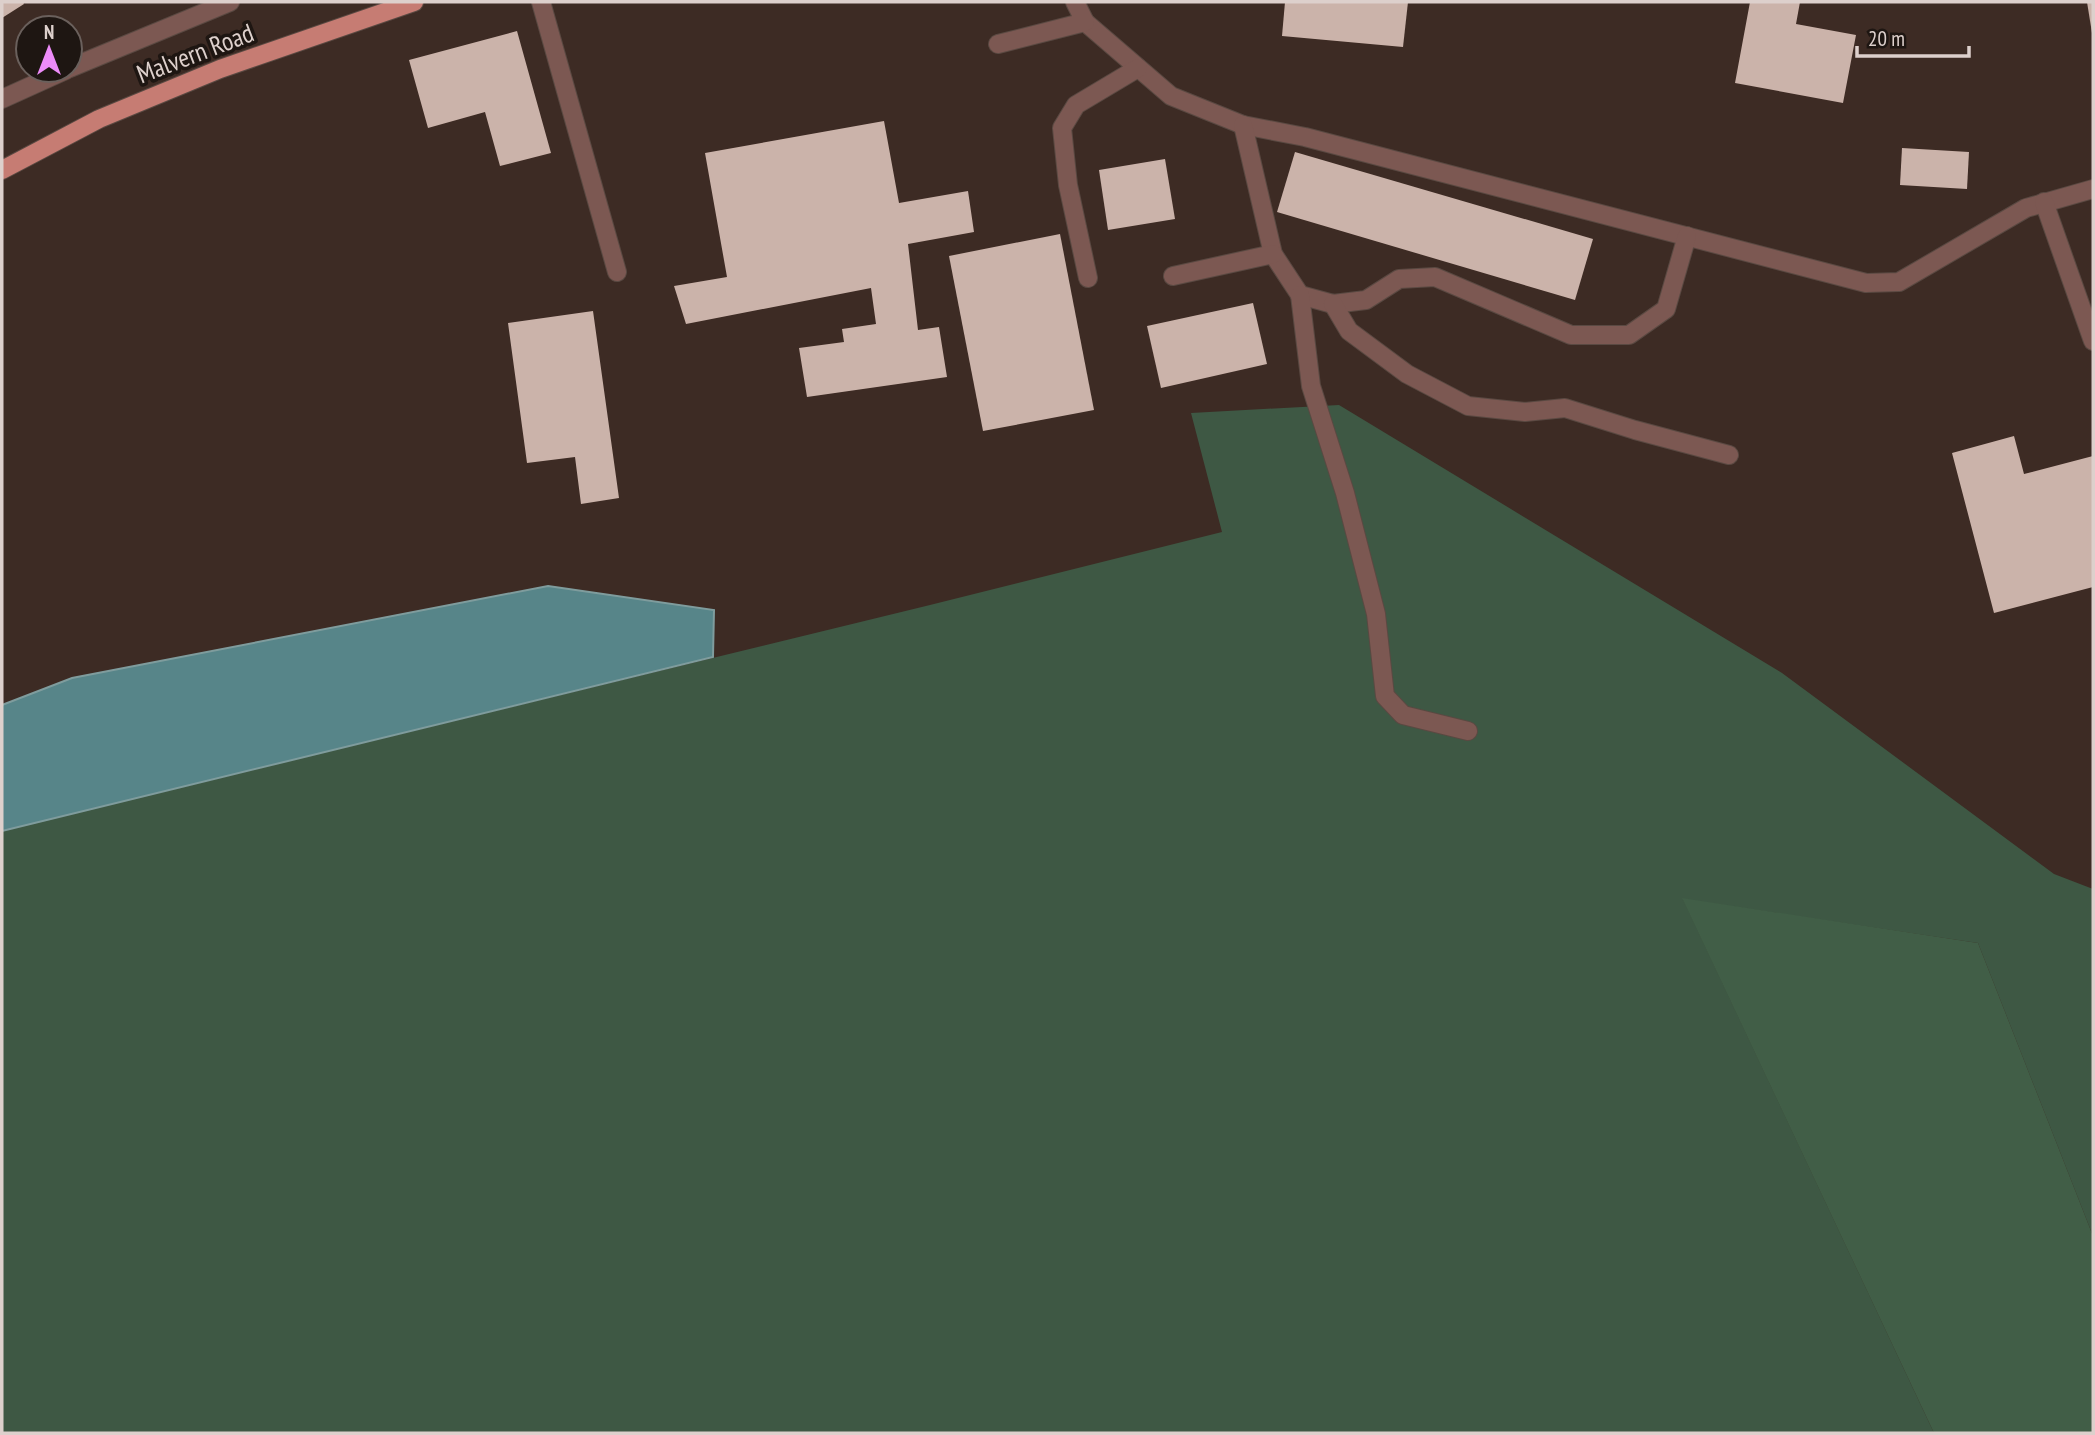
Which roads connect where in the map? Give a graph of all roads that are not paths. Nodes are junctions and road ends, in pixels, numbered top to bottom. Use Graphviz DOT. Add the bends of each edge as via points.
graph roads {
  1 [pos="230,2"];
  2 [pos="414,2"];
  3 [pos="541,2"];
  4 [pos="1075,2"];
  5 [pos="1085,22"];
  6 [pos="998,44"];
  7 [pos="84,62"];
  8 [pos="1138,68"];
  9 [pos="35,84"];
  10 [pos="2,99"];
  11 [pos="1243,125"];
  12 [pos="2,170"];
  13 [pos="2093,189"];
  14 [pos="2044,202"];
  15 [pos="1687,236"];
  16 [pos="1273,254"];
  17 [pos="617,272"];
  18 [pos="1173,276"];
  19 [pos="1088,278"];
  20 [pos="1300,295"];
  21 [pos="1332,304"];
  22 [pos="2093,341"];
  23 [pos="1729,455"];
  24 [pos="1468,731"];
  1 -- 7 [label="street"];
  2 -- 12 [label="main road, Malvern Road" via="220,69 99,119"];
  3 -- 17 [label="street"];
  4 -- 5 [label="street"];
  5 -- 6 [label="street"];
  5 -- 8 [label="street"];
  8 -- 11 [label="street" via="1171,96"];
  8 -- 19 [label="street" via="1076,104 1062,128 1068,185"];
  9 -- 10 [label="street"];
  11 -- 15 [label="street"];
  11 -- 16 [label="street"];
  13 -- 14 [label="street"];
  14 -- 15 [label="street" via="1899,282 1866,283"];
  14 -- 22 [label="street"];
  15 -- 21 [label="street" via="1666,309 1629,335 1572,335 1435,276 1399,279 1366,300"];
  16 -- 18 [label="street"];
  16 -- 20 [label="street"];
  20 -- 21 [label="street"];
  20 -- 24 [label="street" via="1311,386 1376,614 1385,695 1403,715"];
  21 -- 23 [label="street" via="1349,331 1407,374 1468,406 1525,412 1565,408"];
}
